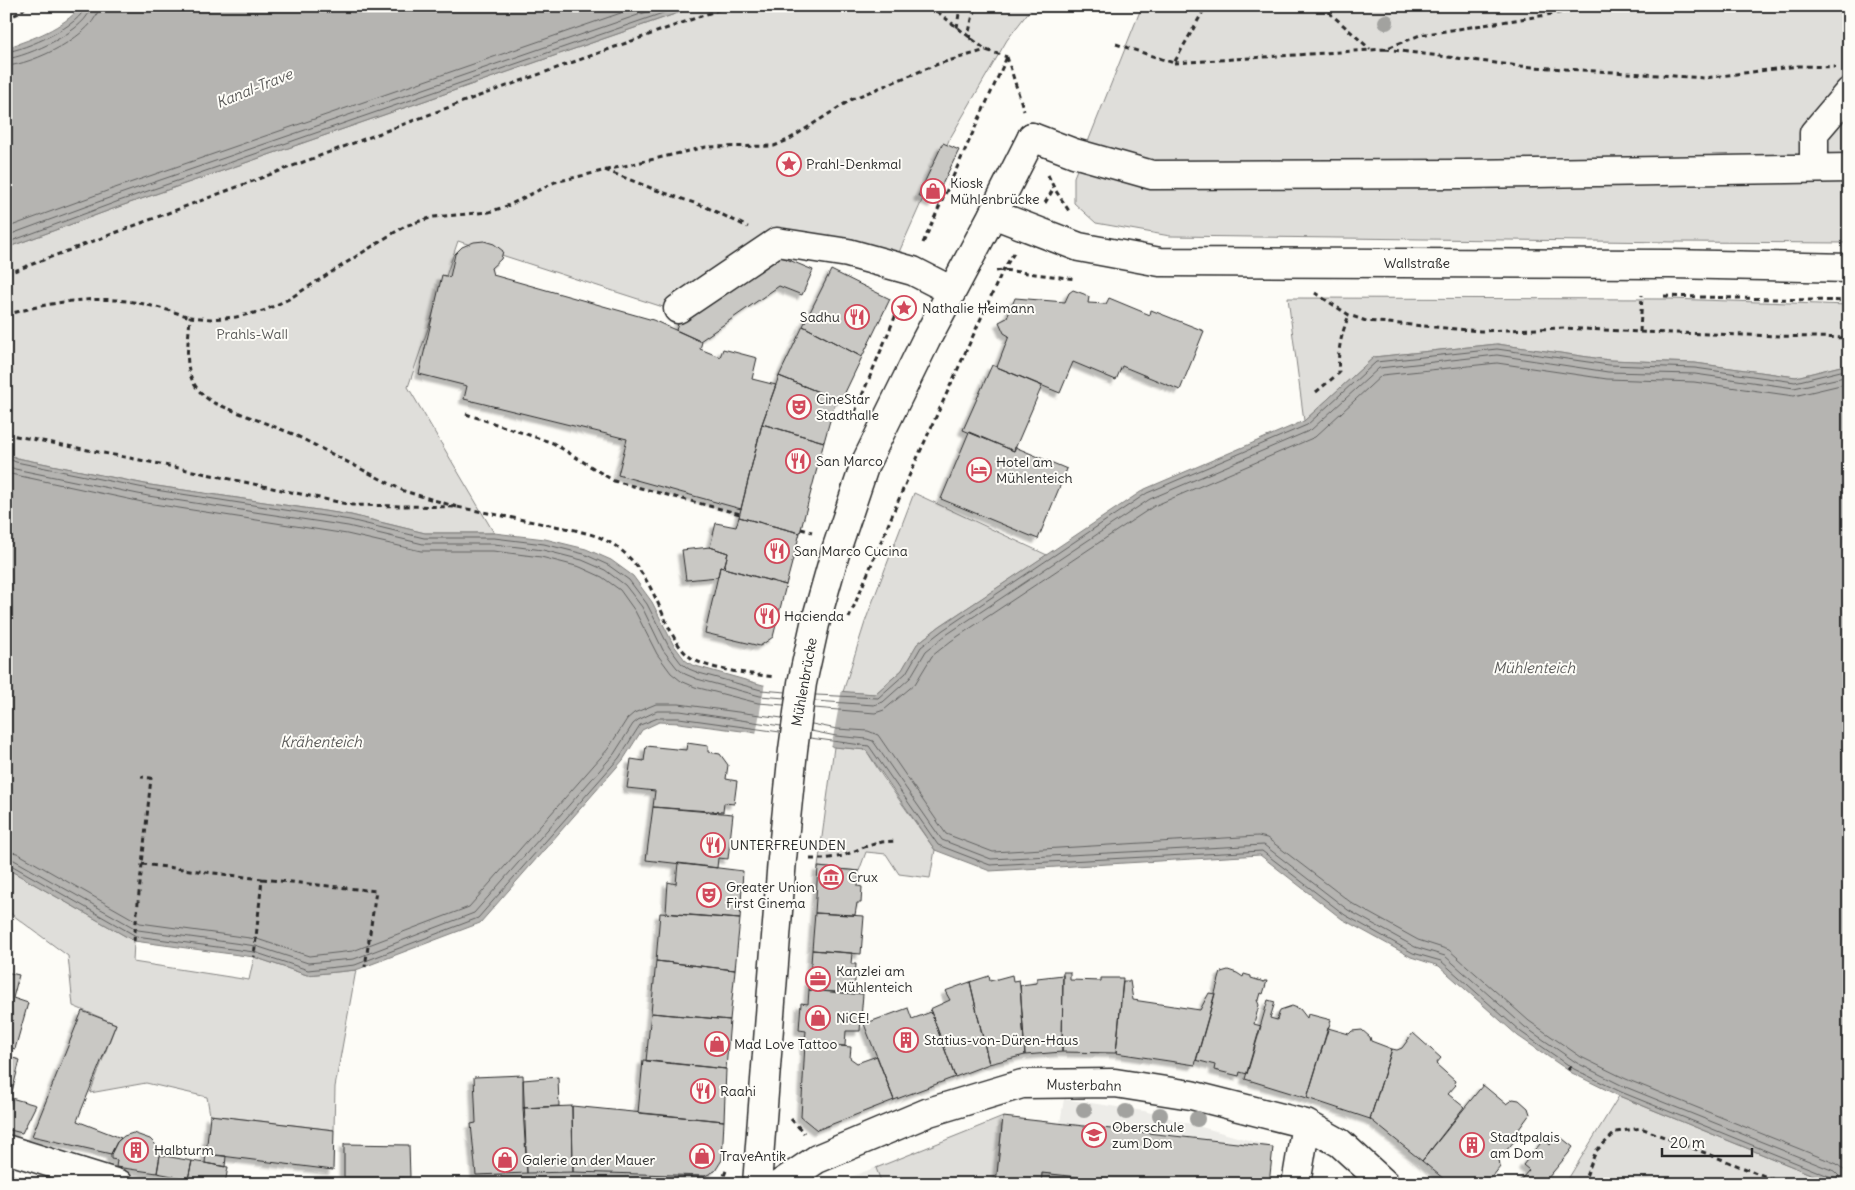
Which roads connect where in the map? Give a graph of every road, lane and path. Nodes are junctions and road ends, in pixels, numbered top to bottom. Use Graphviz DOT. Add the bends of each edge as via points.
graph roads {
  1 [pos="26,6"];
  2 [pos="729,6"];
  3 [pos="930,6"];
  4 [pos="960,6"];
  5 [pos="975,6"];
  6 [pos="1206,6"];
  7 [pos="1322,6"];
  8 [pos="1603,6"];
  9 [pos="6,19"];
  10 [pos="957,28"];
  11 [pos="971,40"];
  12 [pos="1116,44"];
  13 [pos="1385,49"];
  14 [pos="986,50"];
  15 [pos="1371,50"];
  16 [pos="1007,57"];
  17 [pos="1174,63"];
  18 [pos="1845,80"];
  19 [pos="1032,137"];
  20 [pos="1814,168"];
  21 [pos="1849,168"];
  22 [pos="604,170"];
  23 [pos="992,214"];
  24 [pos="742,224"];
  25 [pos="1849,268"];
  26 [pos="1003,270"];
  27 [pos="913,271"];
  28 [pos="6,274"];
  29 [pos="952,291"];
  30 [pos="1315,293"];
  31 [pos="1652,295"];
  32 [pos="1661,296"];
  33 [pos="1849,301"];
  34 [pos="678,309"];
  35 [pos="6,315"];
  36 [pos="1349,315"];
  37 [pos="190,317"];
  38 [pos="1640,332"];
  39 [pos="1849,338"];
  40 [pos="1316,392"];
  41 [pos="466,414"];
  42 [pos="6,434"];
  43 [pos="457,507"];
  44 [pos="740,514"];
  45 [pos="801,529"];
  46 [pos="812,532"];
  47 [pos="848,621"];
  48 [pos="775,677"];
  49 [pos="141,777"];
  50 [pos="897,841"];
  51 [pos="782,859"];
  52 [pos="142,864"];
  53 [pos="262,879"];
  54 [pos="134,941"];
  55 [pos="254,957"];
  56 [pos="365,967"];
  57 [pos="1572,1066"];
  58 [pos="1568,1070"];
  59 [pos="1306,1124"];
  60 [pos="6,1149"];
  61 [pos="119,1184"];
  62 [pos="757,1184"];
  63 [pos="780,1184"];
  64 [pos="1296,1184"];
  65 [pos="1385,1184"];
  66 [pos="1583,1184"];
  67 [pos="1785,1184"];
  1 -- 9 [label="path" via="22,12"];
  2 -- 28 [label="path" via="468,100"];
  3 -- 10 [label="path"];
  4 -- 10 [label="path"];
  5 -- 11 [label="path" via="969,32"];
  6 -- 17 [label="path"];
  7 -- 15 [label="path"];
  8 -- 13 [label="path" via="1420,35"];
  10 -- 11 [label="path"];
  11 -- 14 [label="path"];
  12 -- 17 [label="path"];
  13 -- 15 [label="path"];
  13 -- 18 [label="path" via="1520,66 1706,78 1798,66"];
  14 -- 16 [label="path"];
  14 -- 22 [label="path" via="938,64 852,99 774,146 706,147"];
  15 -- 17 [label="path"];
  16 -- 19 [label="path"];
  16 -- 27 [label="path"];
  18 -- 20 [label="street" via="1814,134"];
  19 -- 20 [label="street" via="1074,153 1152,175"];
  19 -- 23 [label="street, Mühlenbrücke"];
  20 -- 21 [label="street"];
  22 -- 24 [label="path" via="706,207"];
  22 -- 37 [label="path" via="555,182 489,212 434,217 405,226 289,299 263,310 236,317"];
  23 -- 25 [label="street, Wallstraße" via="1079,247 1160,262"];
  23 -- 29 [label="street, Mühlenbrücke"];
  26 -- 47 [label="path" via="904,487"];
  27 -- 29 [label="street"];
  27 -- 34 [label="street" via="848,253 777,242"];
  29 -- 51 [label="street, Mühlenbrücke" via="866,464 836,550 802,683"];
  30 -- 36 [label="path"];
  31 -- 38 [label="path" via="1642,295"];
  32 -- 33 [label="path"];
  35 -- 37 [label="path" via="82,299 151,305"];
  36 -- 38 [label="path" via="1366,321 1480,331 1565,328"];
  36 -- 40 [label="path" via="1338,349 1339,373"];
  37 -- 43 [label="path" via="189,374 192,384 205,397 293,434 404,491"];
  38 -- 39 [label="path"];
  41 -- 44 [label="path" via="553,444 614,481"];
  42 -- 43 [label="path" via="352,505"];
  43 -- 48 [label="path" via="575,530 607,541 630,558 650,584 677,642 689,657 703,664"];
  45 -- 46 [label="path"];
  49 -- 52 [label="path" via="151,778"];
  50 -- 51 [label="path" via="873,844 843,856"];
  51 -- 62 [label="street, Mühlenbrücke"];
  52 -- 53 [label="path"];
  52 -- 54 [label="path"];
  53 -- 55 [label="path"];
  53 -- 56 [label="path" via="376,891"];
  57 -- 58 [label="path"];
  59 -- 63 [label="street, Musterbahn" via="1191,1095 1115,1083 1022,1084 929,1112 817,1159"];
  59 -- 64 [label="street"];
  59 -- 65 [label="street, Musterbahn" via="1340,1143"];
  60 -- 61 [label="street"];
  66 -- 67 [label="path" via="1596,1150 1616,1132 1641,1128"];
}
